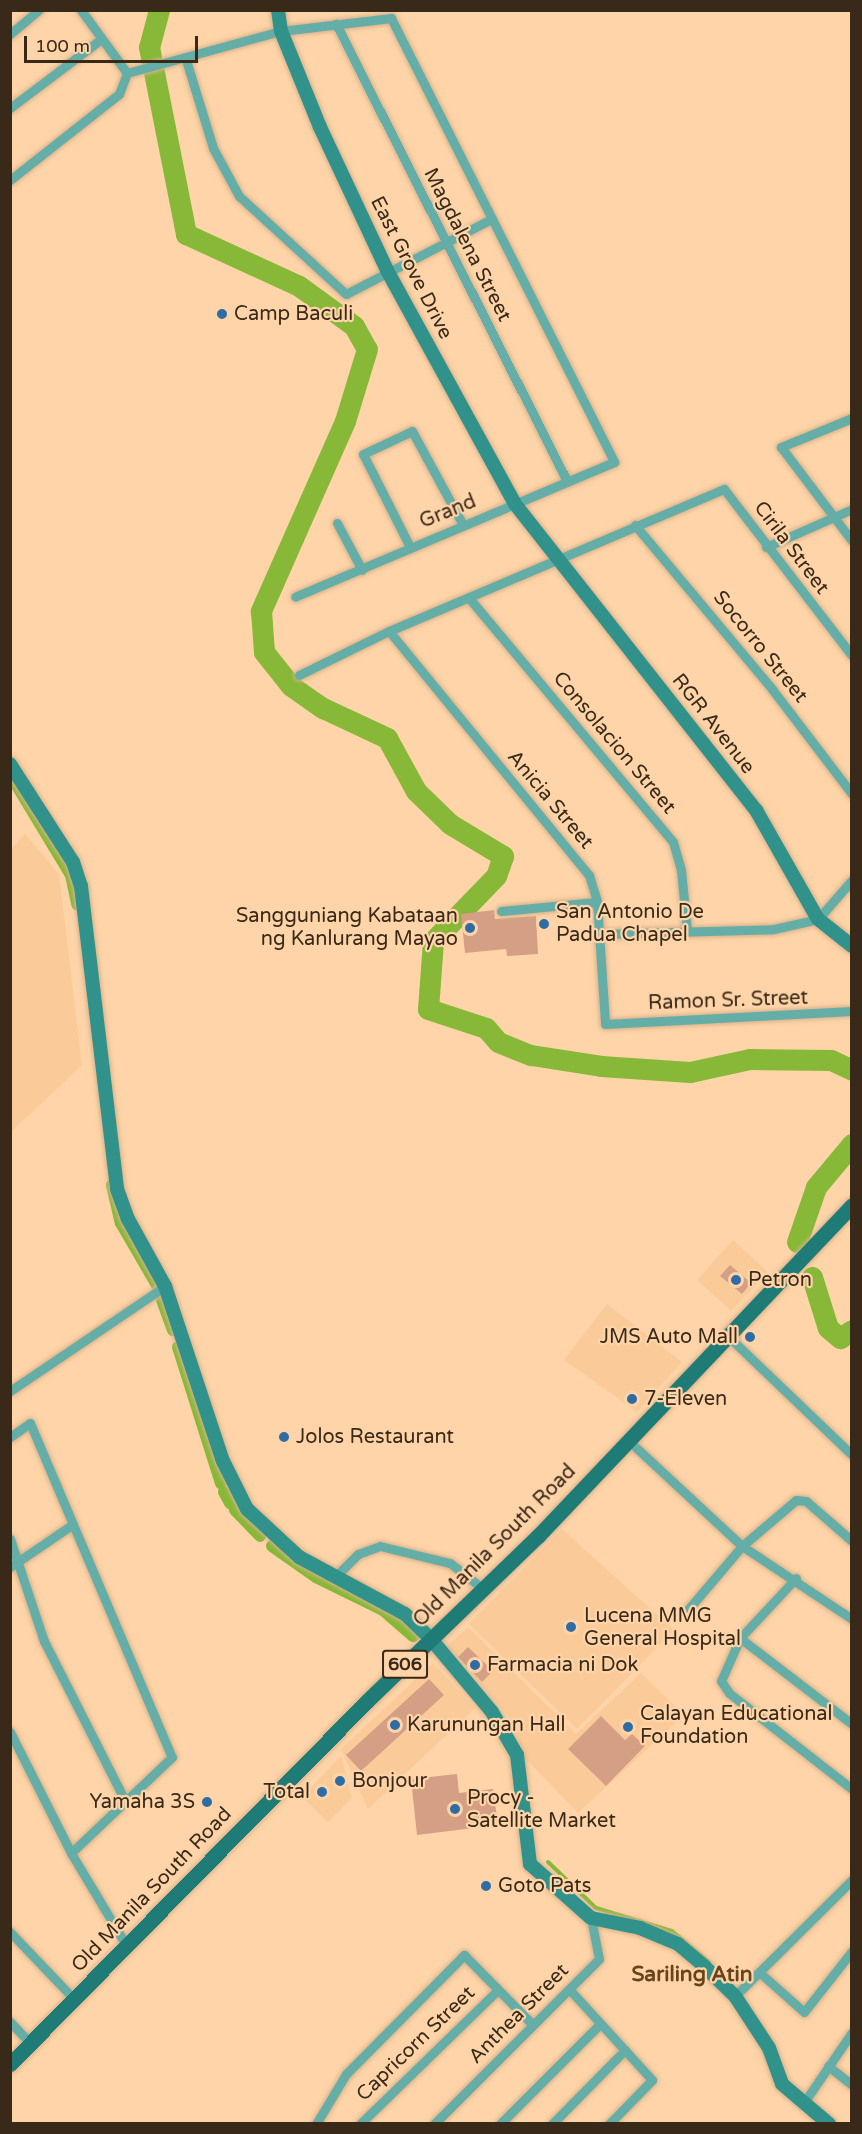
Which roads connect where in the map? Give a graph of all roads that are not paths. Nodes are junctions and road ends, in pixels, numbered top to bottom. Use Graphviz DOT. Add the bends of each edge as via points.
graph roads {
  1 [pos="39,10"];
  2 [pos="81,10"];
  3 [pos="278,10"];
  4 [pos="336,24"];
  5 [pos="281,31"];
  6 [pos="10,34"];
  7 [pos="100,40"];
  8 [pos="186,60"];
  9 [pos="127,73"];
  10 [pos="10,108"];
  11 [pos="10,180"];
  12 [pos="491,219"];
  13 [pos="445,243"];
  14 [pos="388,272"];
  15 [pos="852,418"];
  16 [pos="567,481"];
  17 [pos="515,504"];
  18 [pos="852,509"];
  19 [pos="832,517"];
  20 [pos="337,523"];
  21 [pos="463,525"];
  22 [pos="636,525"];
  23 [pos="532,532"];
  24 [pos="852,541"];
  25 [pos="410,547"];
  26 [pos="766,547"];
  27 [pos="556,561"];
  28 [pos="362,570"];
  29 [pos="295,597"];
  30 [pos="469,598"];
  31 [pos="389,631"];
  32 [pos="852,656"];
  33 [pos="299,675"];
  34 [pos="10,764"];
  35 [pos="852,795"];
  36 [pos="852,880"];
  37 [pos="597,902"];
  38 [pos="501,911"];
  39 [pos="818,919"];
  40 [pos="687,931"];
  41 [pos="600,934"];
  42 [pos="852,946"];
  43 [pos="852,1011"];
  44 [pos="605,1024"];
  45 [pos="852,1205"];
  46 [pos="165,1286"];
  47 [pos="730,1338"];
  48 [pos="10,1391"];
  49 [pos="10,1437"];
  50 [pos="629,1441"];
  51 [pos="852,1455"];
  52 [pos="73,1524"];
  53 [pos="10,1539"];
  54 [pos="852,1541"];
  55 [pos="742,1546"];
  56 [pos="14,1564"];
  57 [pos="334,1578"];
  58 [pos="796,1578"];
  59 [pos="482,1588"];
  60 [pos="686,1612"];
  61 [pos="852,1619"];
  62 [pos="741,1638"];
  63 [pos="431,1639"];
  64 [pos="852,1724"];
  65 [pos="10,1732"];
  66 [pos="852,1789"];
  67 [pos="125,1801"];
  68 [pos="71,1853"];
  69 [pos="852,1880"];
  70 [pos="591,1918"];
  71 [pos="10,1932"];
  72 [pos="126,1945"];
  73 [pos="852,1951"];
  74 [pos="759,1972"];
  75 [pos="569,1989"];
  76 [pos="498,1990"];
  77 [pos="735,1996"];
  78 [pos="74,2000"];
  79 [pos="10,2022"];
  80 [pos="600,2024"];
  81 [pos="533,2025"];
  82 [pos="852,2032"];
  83 [pos="31,2044"];
  84 [pos="625,2050"];
  85 [pos="10,2064"];
  86 [pos="828,2066"];
  87 [pos="852,2085"];
  88 [pos="805,2101"];
  89 [pos="316,2124"];
  90 [pos="360,2124"];
  91 [pos="434,2124"];
  92 [pos="500,2124"];
  93 [pos="552,2124"];
  94 [pos="609,2124"];
  95 [pos="829,2124"];
  1 -- 6 [label="street"];
  2 -- 7 [label="street"];
  3 -- 5 [label="street, East Grove Drive"];
  4 -- 5 [label="street"];
  4 -- 12 [label="street" via="391,18"];
  4 -- 13 [label="street, Magdalena Street"];
  5 -- 8 [label="street"];
  5 -- 14 [label="street, East Grove Drive" via="320,127"];
  7 -- 9 [label="street"];
  7 -- 10 [label="street"];
  8 -- 9 [label="street"];
  8 -- 14 [label="street" via="213,148 239,196 346,294"];
  9 -- 11 [label="street" via="119,94"];
  12 -- 13 [label="street"];
  12 -- 16 [label="street, Grand" via="615,462"];
  13 -- 14 [label="street"];
  13 -- 16 [label="street, Magdalena Street"];
  14 -- 17 [label="street, East Grove Drive"];
  15 -- 19 [label="street" via="781,447"];
  16 -- 17 [label="street, Grand"];
  17 -- 21 [label="street, Grand"];
  17 -- 23 [label="street, East Grove Drive"];
  18 -- 19 [label="street"];
  19 -- 24 [label="street"];
  19 -- 26 [label="street"];
  20 -- 28 [label="street"];
  21 -- 25 [label="street, Grand"];
  21 -- 25 [label="street" via="412,431 363,454"];
  22 -- 26 [label="street, Cirila Street" via="724,489"];
  22 -- 27 [label="street"];
  22 -- 35 [label="street, Socorro Street" via="772,689"];
  23 -- 27 [label="street, RGR Avenue"];
  25 -- 28 [label="street, Grand"];
  26 -- 32 [label="street, Cirila Street"];
  27 -- 30 [label="street"];
  27 -- 39 [label="street, RGR Avenue" via="756,810"];
  28 -- 29 [label="street, Grand"];
  30 -- 31 [label="street"];
  30 -- 40 [label="street, Consolacion Street" via="673,842 681,870"];
  31 -- 33 [label="street"];
  31 -- 37 [label="street, Anicia Street" via="589,875"];
  34 -- 46 [label="street" via="73,862 81,886 117,1190 128,1219"];
  36 -- 39 [label="street"];
  37 -- 38 [label="street"];
  37 -- 41 [label="street, Anicia Street"];
  39 -- 40 [label="street" via="774,929"];
  39 -- 42 [label="street, RGR Avenue"];
  40 -- 41 [label="street"];
  41 -- 44 [label="street, Anicia Street"];
  43 -- 44 [label="street, Ramon Sr. Street"];
  45 -- 47 [label="main road, Old Manila South Road / 606"];
  46 -- 48 [label="street"];
  46 -- 57 [label="street" via="231,1483 247,1509 269,1531"];
  47 -- 50 [label="main road, Old Manila South Road / 606"];
  47 -- 51 [label="street"];
  49 -- 52 [label="street" via="30,1422"];
  50 -- 55 [label="street"];
  50 -- 59 [label="main road, Old Manila South Road / 606"];
  52 -- 56 [label="street"];
  52 -- 67 [label="street" via="172,1756"];
  53 -- 56 [label="street"];
  54 -- 55 [label="street" via="801,1499"];
  55 -- 58 [label="street"];
  55 -- 60 [label="street"];
  56 -- 67 [label="street" via="44,1641"];
  57 -- 59 [label="street" via="358,1554 380,1545 450,1563"];
  57 -- 63 [label="street" via="405,1614"];
  58 -- 61 [label="street"];
  58 -- 62 [label="street"];
  59 -- 63 [label="main road, Old Manila South Road / 606"];
  62 -- 64 [label="street"];
  62 -- 66 [label="street" via="721,1681 729,1694"];
  63 -- 70 [label="street" via="492,1712 517,1755 530,1864"];
  63 -- 72 [label="main road, Old Manila South Road / 606"];
  65 -- 68 [label="street"];
  67 -- 68 [label="street"];
  68 -- 72 [label="street"];
  69 -- 74 [label="street"];
  70 -- 75 [label="street, Anthea Street" via="599,1959"];
  70 -- 77 [label="street" via="640,1928 678,1944"];
  71 -- 78 [label="street"];
  72 -- 78 [label="main road, Old Manila South Road / 606"];
  73 -- 74 [label="street" via="804,2012"];
  74 -- 77 [label="street"];
  75 -- 80 [label="street"];
  75 -- 81 [label="street, Anthea Street"];
  76 -- 81 [label="street"];
  76 -- 89 [label="street" via="465,1955 346,2074"];
  76 -- 90 [label="street, Capricorn Street"];
  77 -- 88 [label="street" via="769,2048 782,2084"];
  78 -- 83 [label="main road, Old Manila South Road / 606"];
  79 -- 83 [label="street"];
  80 -- 84 [label="street"];
  80 -- 92 [label="street"];
  81 -- 91 [label="street, Anthea Street"];
  82 -- 86 [label="street"];
  83 -- 85 [label="main road, Old Manila South Road / 606"];
  84 -- 93 [label="street"];
  84 -- 94 [label="street" via="652,2080"];
  86 -- 87 [label="street"];
  86 -- 88 [label="street"];
  88 -- 95 [label="street"];
}
